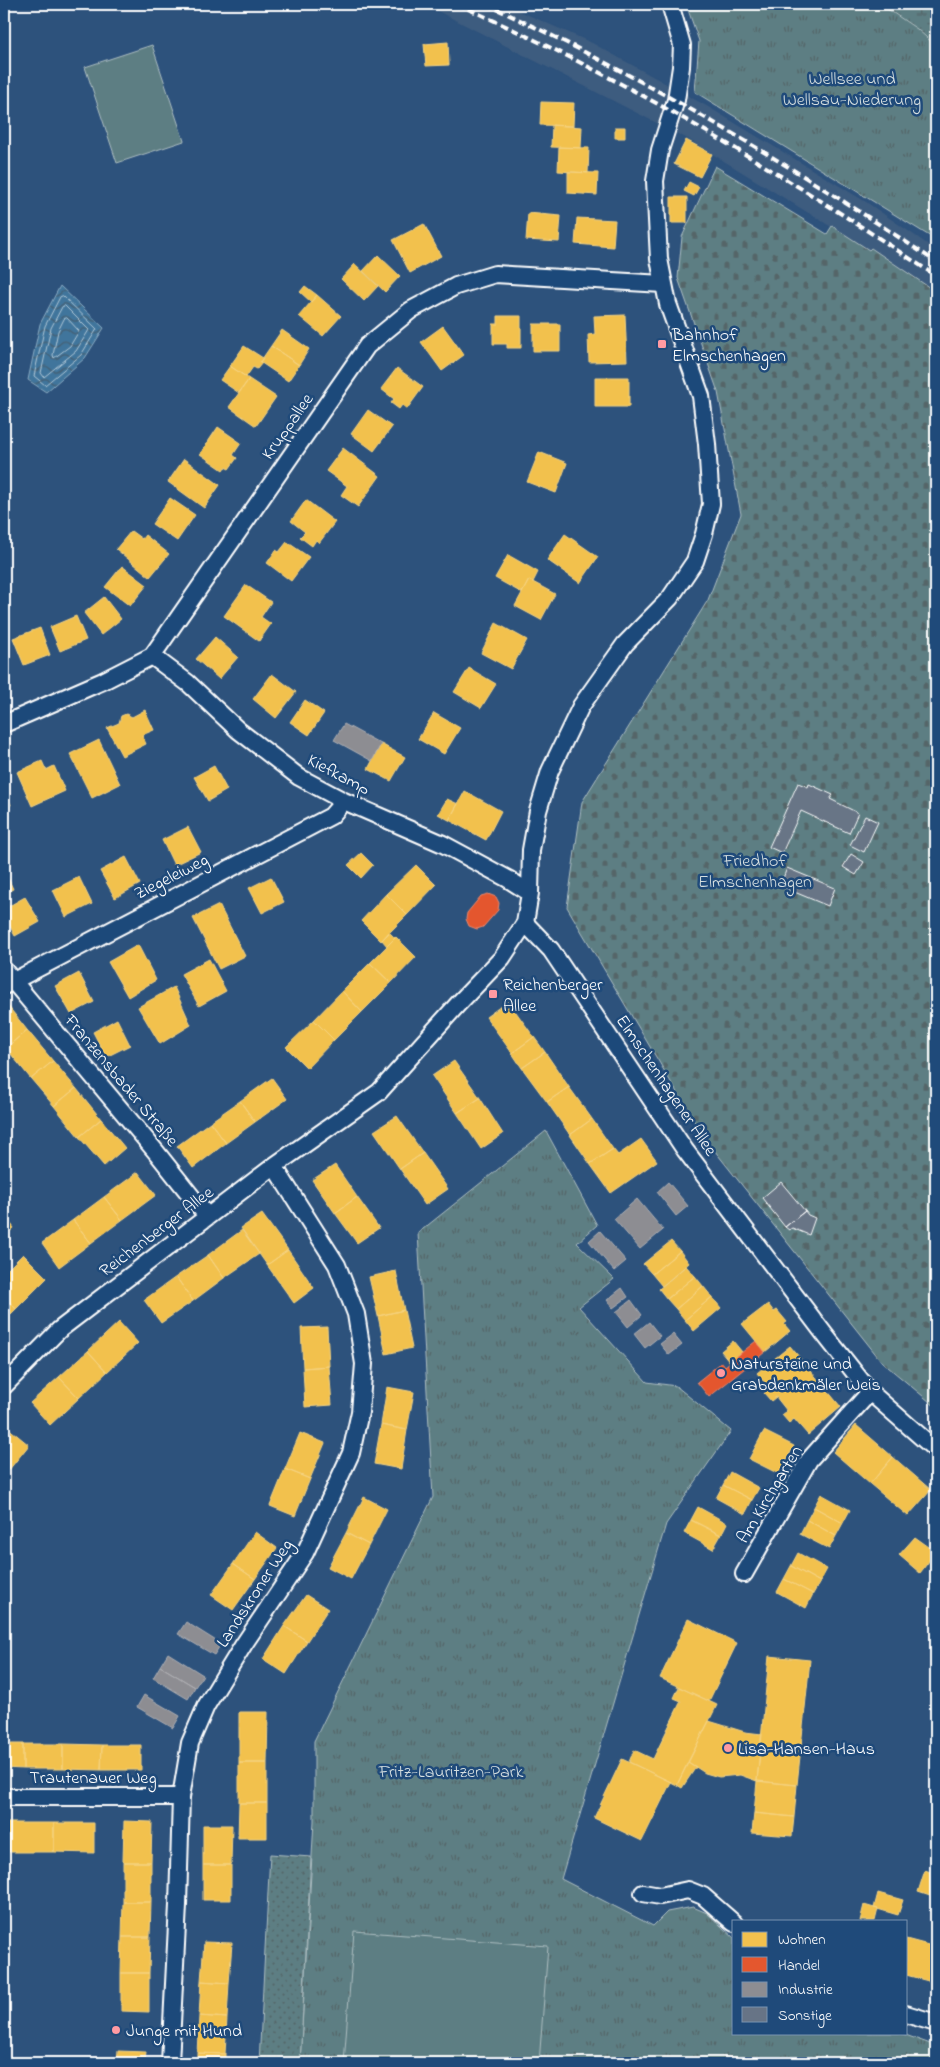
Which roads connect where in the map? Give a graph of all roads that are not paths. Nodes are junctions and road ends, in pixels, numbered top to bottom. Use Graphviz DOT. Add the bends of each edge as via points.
graph roads {
  1 [pos="670,4"];
  2 [pos="663,284"];
  3 [pos="152,656"];
  4 [pos="4,724"];
  5 [pos="344,801"];
  6 [pos="530,893"];
  7 [pos="525,922"];
  8 [pos="6,979"];
  9 [pos="274,1166"];
  10 [pos="207,1216"];
  11 [pos="4,1386"];
  12 [pos="870,1392"];
  13 [pos="936,1450"];
  14 [pos="744,1574"];
  15 [pos="4,1797"];
  16 [pos="181,1797"];
  17 [pos="642,1893"];
  18 [pos="732,1922"];
  19 [pos="908,2015"];
  20 [pos="936,2023"];
  21 [pos="170,2063"];
  1 -- 2 [label="street" via="682,46 680,83 664,134 655,181"];
  2 -- 3 [label="street, Kruppallee" via="495,274 456,286 411,310 367,346"];
  2 -- 6 [label="street" via="701,396 711,504 695,561 670,598 625,644 581,706 550,771 531,850"];
  3 -- 4 [label="street, Kruppallee"];
  3 -- 5 [label="street, Kiefkamp" via="299,777"];
  5 -- 6 [label="street, Kiefkamp" via="443,844"];
  5 -- 8 [label="street, Ziegeleiweg" via="331,816"];
  6 -- 7 [label="street"];
  7 -- 9 [label="street, Reichenberger Allee" via="502,958 379,1092"];
  7 -- 12 [label="street, Elmschenhagener Allee" via="551,950 685,1150"];
  8 -- 10 [label="street, Franzensbader Straße" via="157,1153"];
  9 -- 10 [label="street, Reichenberger Allee"];
  9 -- 16 [label="street, Landskroner Weg" via="337,1265 356,1314 364,1364 360,1412 351,1453 305,1553 206,1706 190,1743"];
  10 -- 11 [label="street, Reichenberger Allee" via="59,1330"];
  12 -- 13 [label="street, Elmschenhagener Allee"];
  12 -- 14 [label="street, Am Kirchgarten" via="809,1460"];
  15 -- 16 [label="street, Trautenauer Weg"];
  16 -- 21 [label="street, Landskroner Weg"];
  17 -- 18 [label="street" via="660,1896 688,1890 703,1896"];
  19 -- 20 [label="street"];
}
